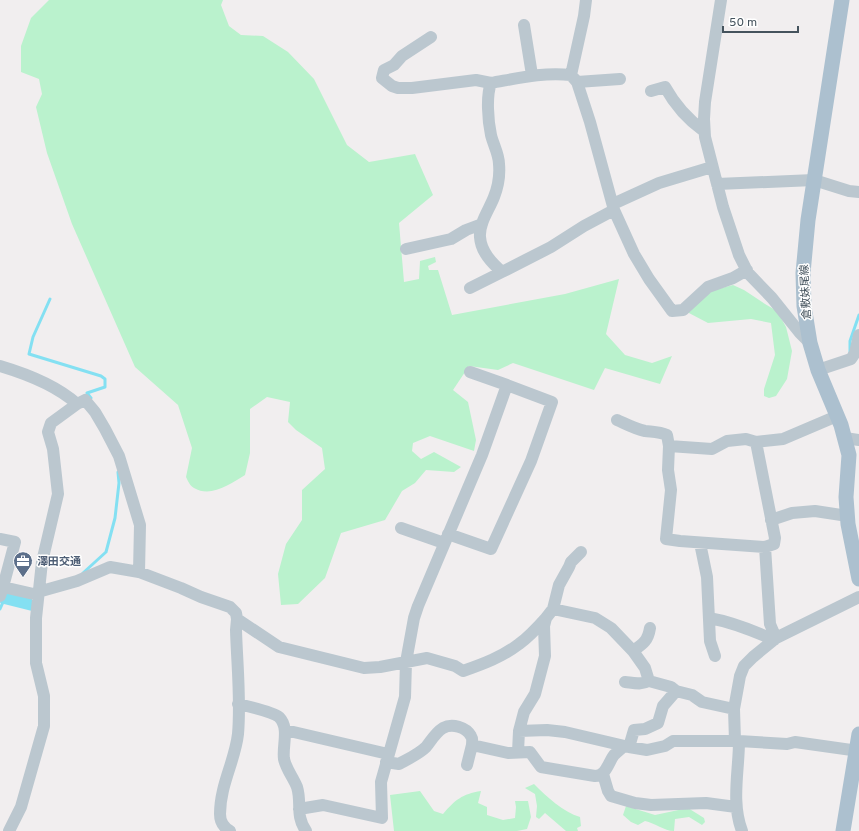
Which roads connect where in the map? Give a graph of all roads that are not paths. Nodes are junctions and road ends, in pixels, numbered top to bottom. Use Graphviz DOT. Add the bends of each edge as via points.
graph roads {
  1 [pos="586,0"];
  2 [pos="721,0"];
  3 [pos="842,0"];
  4 [pos="524,26"];
  5 [pos="431,37"];
  6 [pos="532,75"];
  7 [pos="574,78"];
  8 [pos="620,79"];
  9 [pos="491,83"];
  10 [pos="651,91"];
  11 [pos="704,131"];
  12 [pos="712,167"];
  13 [pos="814,180"];
  14 [pos="717,184"];
  15 [pos="859,192"];
  16 [pos="614,207"];
  17 [pos="482,224"];
  18 [pos="406,249"];
  19 [pos="747,270"];
  20 [pos="502,272"];
  21 [pos="470,288"];
  22 [pos="859,335"];
  23 [pos="810,343"];
  24 [pos="0,366"];
  25 [pos="818,370"];
  26 [pos="470,372"];
  27 [pos="507,384"];
  28 [pos="77,404"];
  29 [pos="837,416"];
  30 [pos="617,420"];
  31 [pos="852,439"];
  32 [pos="756,442"];
  33 [pos="669,446"];
  34 [pos="848,516"];
  35 [pos="772,520"];
  36 [pos="401,528"];
  37 [pos="446,538"];
  38 [pos="0,539"];
  39 [pos="700,543"];
  40 [pos="765,547"];
  41 [pos="581,552"];
  42 [pos="139,572"];
  43 [pos="859,579"];
  44 [pos="2,591"];
  45 [pos="38,595"];
  46 [pos="859,597"];
  47 [pos="550,614"];
  48 [pos="708,618"];
  49 [pos="238,619"];
  50 [pos="650,628"];
  51 [pos="775,639"];
  52 [pos="633,651"];
  53 [pos="715,656"];
  54 [pos="406,662"];
  55 [pos="650,681"];
  56 [pos="625,682"];
  57 [pos="676,691"];
  58 [pos="238,704"];
  59 [pos="734,709"];
  60 [pos="285,730"];
  61 [pos="519,732"];
  62 [pos="859,734"];
  63 [pos="737,741"];
  64 [pos="472,745"];
  65 [pos="626,746"];
  66 [pos="858,750"];
  67 [pos="518,752"];
  68 [pos="387,758"];
  69 [pos="468,765"];
  70 [pos="603,774"];
  71 [pos="736,807"];
  72 [pos="299,809"];
  73 [pos="9,831"];
  74 [pos="230,831"];
  75 [pos="306,831"];
  76 [pos="742,831"];
  77 [pos="843,831"];
  1 -- 7 [label="street"];
  2 -- 11 [label="street" via="705,102"];
  3 -- 13 [label="main road, 倉敷妹尾線"];
  4 -- 6 [label="street"];
  5 -- 9 [label="street" via="384,70 382,78 398,88 476,80"];
  6 -- 7 [label="street" via="554,73"];
  6 -- 9 [label="street"];
  7 -- 8 [label="street"];
  7 -- 16 [label="street" via="590,122"];
  9 -- 17 [label="street" via="489,112 491,134 499,162 499,178 495,196"];
  10 -- 11 [label="street" via="665,86 674,102"];
  11 -- 12 [label="street"];
  12 -- 14 [label="street"];
  12 -- 16 [label="street" via="659,183"];
  13 -- 14 [label="street"];
  13 -- 15 [label="street"];
  13 -- 23 [label="main road, 倉敷妹尾線" via="804,246 803,273 804,306"];
  14 -- 19 [label="street" via="739,255"];
  16 -- 19 [label="street" via="634,254 672,311 683,310 708,287"];
  16 -- 20 [label="street" via="551,247"];
  17 -- 18 [label="street" via="451,239"];
  17 -- 20 [label="street" via="480,237 484,253"];
  19 -- 23 [label="street"];
  20 -- 21 [label="street"];
  22 -- 25 [label="street" via="851,359"];
  23 -- 25 [label="main road, 倉敷妹尾線"];
  24 -- 28 [label="street" via="22,372 66,394"];
  25 -- 29 [label="main road, 倉敷妹尾線"];
  26 -- 27 [label="street"];
  27 -- 37 [label="street" via="482,455"];
  27 -- 37 [label="street" via="552,402 531,461 492,548"];
  28 -- 42 [label="street" via="85,400 95,412 119,456 140,525"];
  28 -- 45 [label="street" via="51,423 48,432 58,494 42,562"];
  29 -- 31 [label="main road, 倉敷妹尾線"];
  29 -- 32 [label="street" via="783,439"];
  30 -- 33 [label="street" via="645,431 668,435"];
  31 -- 34 [label="main road, 倉敷妹尾線" via="846,497"];
  32 -- 33 [label="street" via="746,439 727,441 712,449"];
  32 -- 35 [label="street"];
  33 -- 39 [label="street" via="668,470 671,490 666,539"];
  34 -- 35 [label="street" via="815,511 792,513"];
  34 -- 43 [label="main road, 倉敷妹尾線"];
  35 -- 40 [label="street" via="774,544"];
  36 -- 37 [label="street"];
  37 -- 54 [label="street" via="414,618"];
  38 -- 44 [label="street" via="15,542"];
  39 -- 40 [label="street"];
  39 -- 48 [label="street" via="707,577"];
  40 -- 51 [label="street" via="770,624"];
  41 -- 47 [label="street" via="571,562 562,579"];
  42 -- 45 [label="street" via="110,567"];
  42 -- 49 [label="street" via="230,607"];
  44 -- 45 [label="street"];
  45 -- 73 [label="street" via="36,663 44,696 44,726 21,807"];
  46 -- 51 [label="street"];
  47 -- 52 [label="street" via="595,618 611,628"];
  47 -- 54 [label="street" via="521,644 491,661 463,671 427,658"];
  47 -- 61 [label="street" via="544,626 545,656 535,694 524,712"];
  48 -- 51 [label="street" via="727,621"];
  48 -- 53 [label="street" via="710,640"];
  49 -- 54 [label="street" via="279,647 364,668"];
  49 -- 58 [label="street"];
  50 -- 52 [label="street" via="649,638"];
  51 -- 59 [label="street" via="744,666"];
  52 -- 55 [label="street" via="645,668"];
  54 -- 68 [label="street" via="405,697"];
  55 -- 56 [label="street" via="636,684"];
  55 -- 57 [label="street"];
  57 -- 59 [label="street" via="692,695 702,702"];
  57 -- 65 [label="street" via="663,706 658,723 645,729 634,730"];
  58 -- 60 [label="street" via="279,717"];
  58 -- 74 [label="street" via="238,734 222,788 220,813 221,823"];
  59 -- 63 [label="street"];
  60 -- 68 [label="street"];
  60 -- 72 [label="street" via="284,759 296,786"];
  61 -- 65 [label="street" via="566,732"];
  61 -- 67 [label="street"];
  62 -- 66 [label="main road"];
  63 -- 65 [label="street" via="673,741 647,750"];
  63 -- 66 [label="street" via="787,744 795,742"];
  63 -- 71 [label="street"];
  64 -- 67 [label="street" via="508,753"];
  64 -- 68 [label="street" via="472,737 468,732 452,726 444,728 425,748 399,764"];
  64 -- 69 [label="street"];
  65 -- 70 [label="street" via="614,755"];
  66 -- 77 [label="main road"];
  67 -- 70 [label="street" via="530,752 541,767 595,776"];
  68 -- 72 [label="street" via="382,782 382,818 323,805"];
  70 -- 71 [label="street" via="611,796 635,803 706,803"];
  71 -- 76 [label="street"];
  72 -- 75 [label="street" via="299,818"];
}
